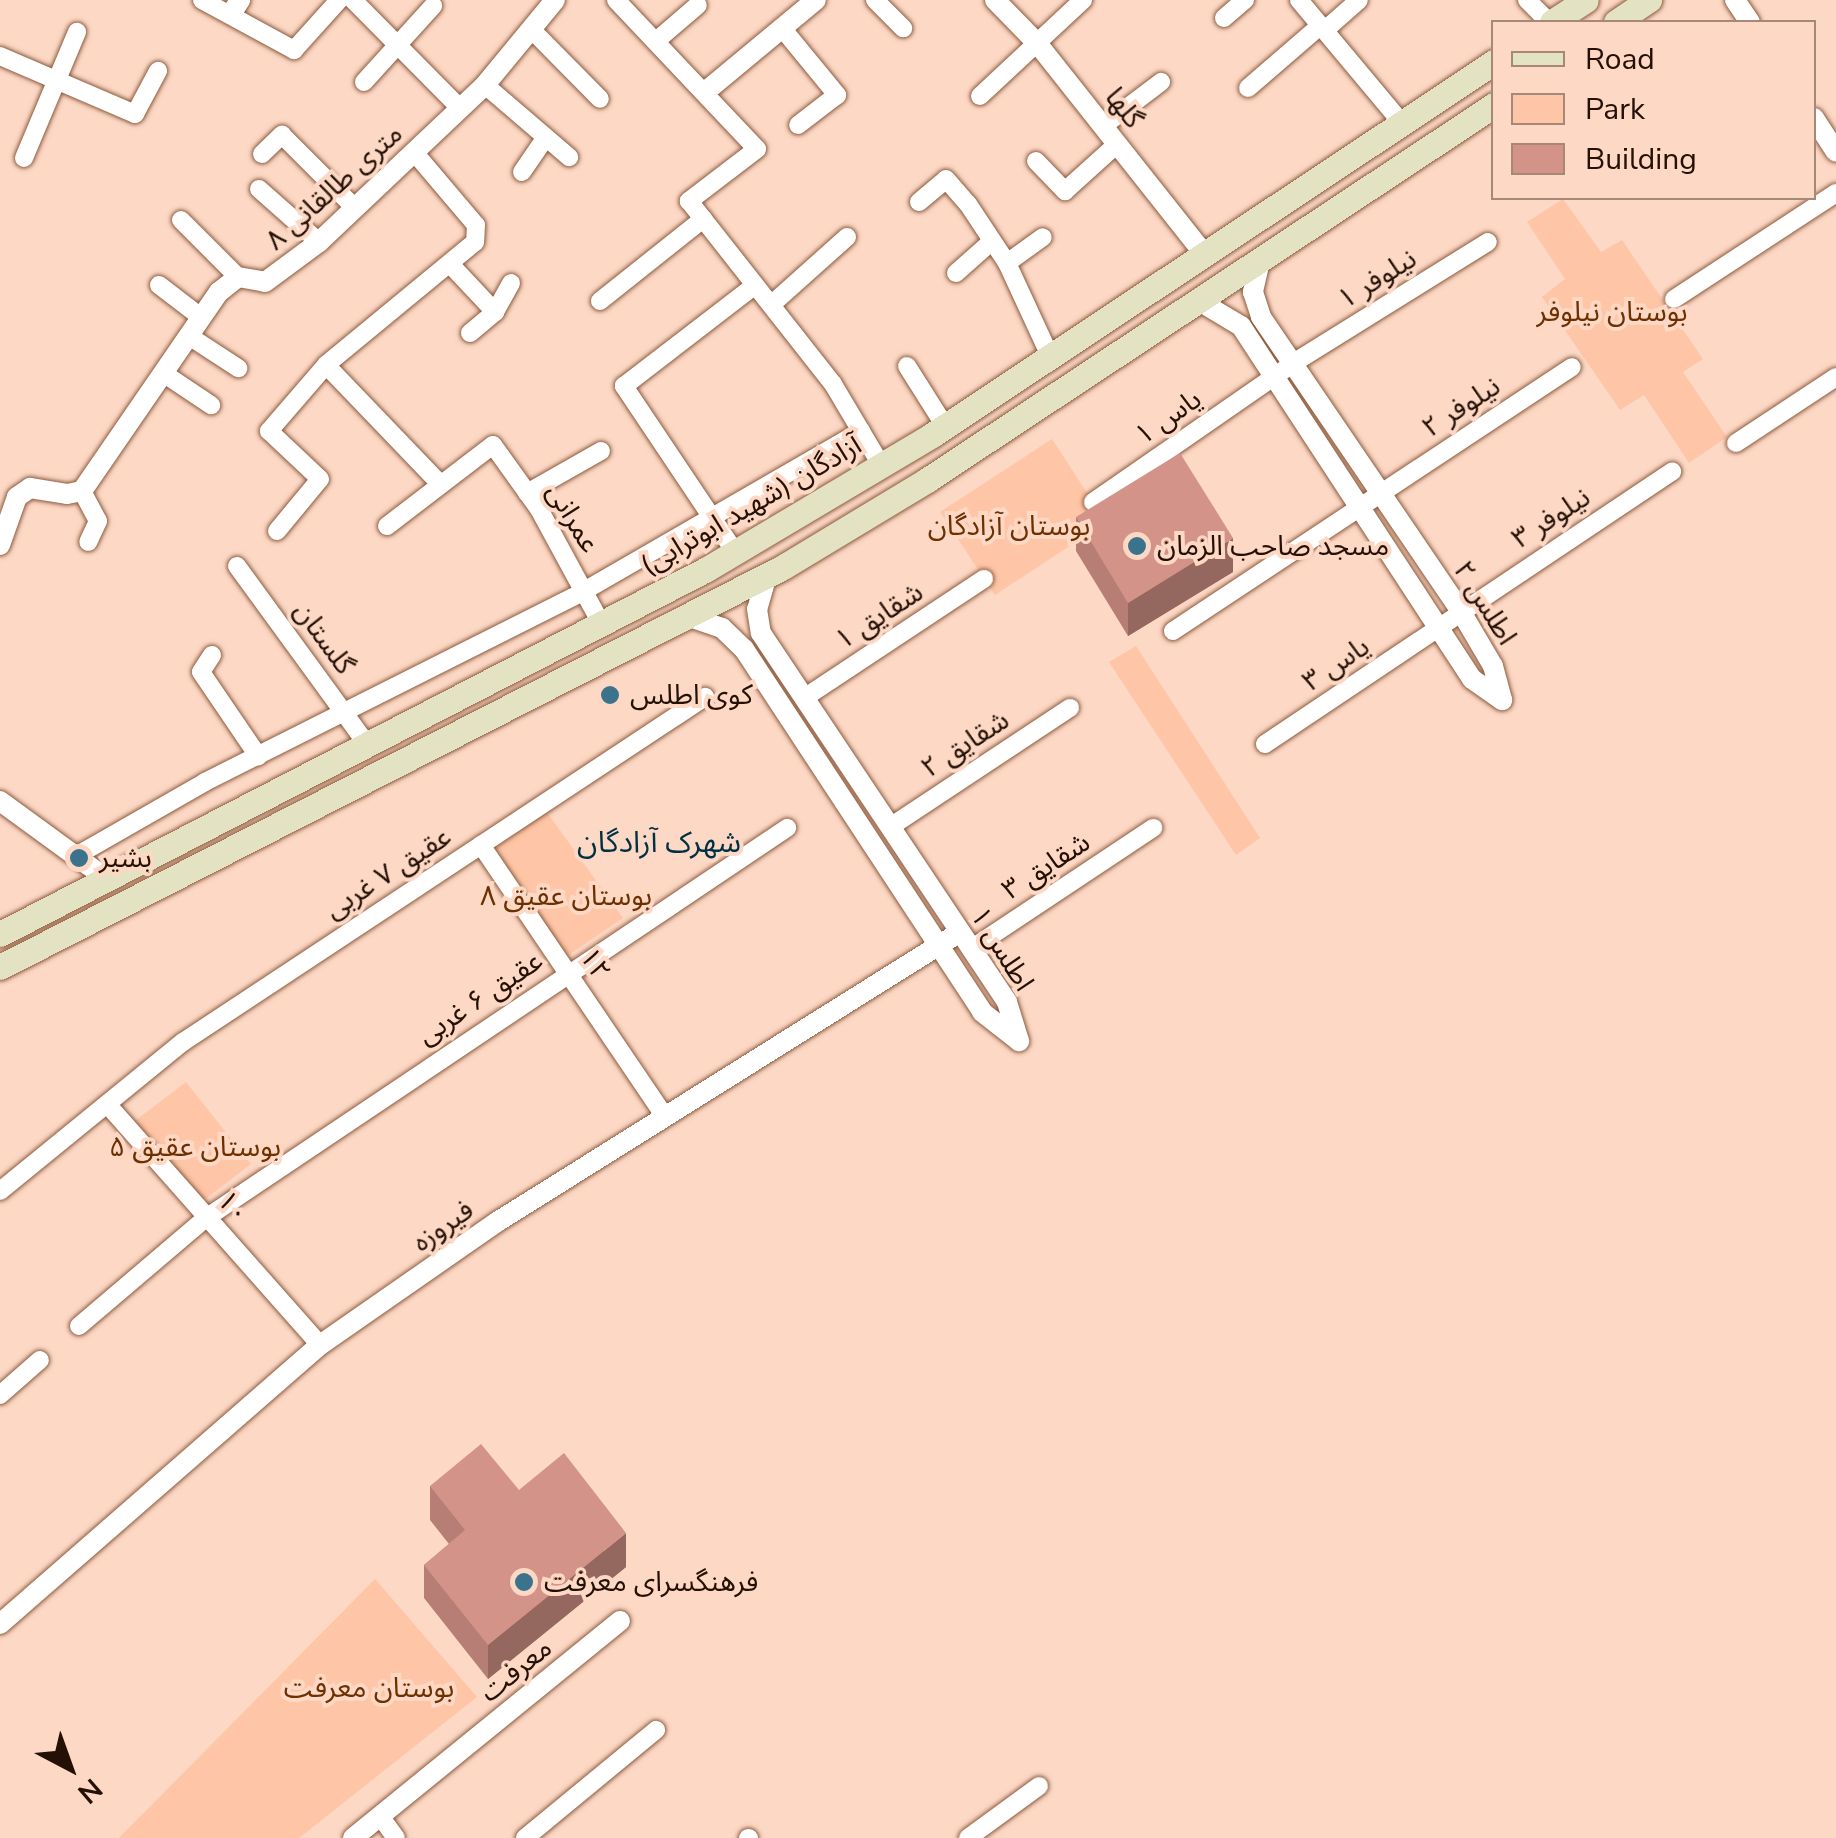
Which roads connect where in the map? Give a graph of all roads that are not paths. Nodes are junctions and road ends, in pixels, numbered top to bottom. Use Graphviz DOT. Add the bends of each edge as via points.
graph roads {
  1 [pos="202,0"];
  2 [pos="339,0"];
  3 [pos="353,0"];
  4 [pos="554,0"];
  5 [pos="616,0"];
  6 [pos="816,0"];
  7 [pos="874,0"];
  8 [pos="995,0"];
  9 [pos="1083,0"];
  10 [pos="1245,0"];
  11 [pos="1299,0"];
  12 [pos="1360,0"];
  13 [pos="1527,0"];
  14 [pos="1586,0"];
  15 [pos="1649,0"];
  16 [pos="698,5"];
  17 [pos="433,6"];
  18 [pos="235,7"];
  19 [pos="1224,18"];
  20 [pos="1548,20"];
  21 [pos="1553,20"];
  22 [pos="1619,20"];
  23 [pos="1323,27"];
  24 [pos="782,28"];
  25 [pos="903,28"];
  26 [pos="531,29"];
  27 [pos="77,32"];
  28 [pos="656,41"];
  29 [pos="397,44"];
  30 [pos="1038,44"];
  31 [pos="0,56"];
  32 [pos="1491,64"];
  33 [pos="158,72"];
  34 [pos="57,81"];
  35 [pos="364,82"];
  36 [pos="1162,82"];
  37 [pos="485,84"];
  38 [pos="1248,88"];
  39 [pos="705,92"];
  40 [pos="980,96"];
  41 [pos="600,99"];
  42 [pos="1491,106"];
  43 [pos="460,108"];
  44 [pos="1816,121"];
  45 [pos="1402,123"];
  46 [pos="798,125"];
  47 [pos="1102,126"];
  48 [pos="546,137"];
  49 [pos="1117,144"];
  50 [pos="414,152"];
  51 [pos="1836,152"];
  52 [pos="262,154"];
  53 [pos="569,156"];
  54 [pos="24,158"];
  55 [pos="1036,161"];
  56 [pos="522,172"];
  57 [pos="259,189"];
  58 [pos="1836,194"];
  59 [pos="919,202"];
  60 [pos="355,208"];
  61 [pos="703,219"];
  62 [pos="181,220"];
  63 [pos="846,237"];
  64 [pos="1042,237"];
  65 [pos="992,241"];
  66 [pos="319,242"];
  67 [pos="1488,242"];
  68 [pos="1204,255"];
  69 [pos="1260,260"];
  70 [pos="450,264"];
  71 [pos="1007,264"];
  72 [pos="956,273"];
  73 [pos="238,277"];
  74 [pos="511,283"];
  75 [pos="755,285"];
  76 [pos="159,286"];
  77 [pos="1674,299"];
  78 [pos="600,301"];
  79 [pos="1198,301"];
  80 [pos="771,305"];
  81 [pos="495,312"];
  82 [pos="196,327"];
  83 [pos="470,333"];
  84 [pos="1050,356"];
  85 [pos="1295,362"];
  86 [pos="326,364"];
  87 [pos="907,366"];
  88 [pos="1572,367"];
  89 [pos="238,368"];
  90 [pos="164,373"];
  91 [pos="1274,377"];
  92 [pos="1836,378"];
  93 [pos="211,404"];
  94 [pos="861,430"];
  95 [pos="939,430"];
  96 [pos="1736,443"];
  97 [pos="601,451"];
  98 [pos="952,464"];
  99 [pos="881,465"];
  100 [pos="1672,472"];
  101 [pos="440,484"];
  102 [pos="82,491"];
  103 [pos="527,493"];
  104 [pos="1379,493"];
  105 [pos="1093,502"];
  106 [pos="1358,506"];
  107 [pos="714,518"];
  108 [pos="387,526"];
  109 [pos="277,531"];
  110 [pos="1,532"];
  111 [pos="88,542"];
  112 [pos="734,552"];
  113 [pos="237,566"];
  114 [pos="767,575"];
  115 [pos="984,579"];
  116 [pos="584,590"];
  117 [pos="1460,610"];
  118 [pos="686,616"];
  119 [pos="601,623"];
  120 [pos="1436,627"];
  121 [pos="1173,631"];
  122 [pos="212,655"];
  123 [pos="705,698"];
  124 [pos="804,698"];
  125 [pos="1070,708"];
  126 [pos="345,714"];
  127 [pos="366,743"];
  128 [pos="1264,744"];
  129 [pos="258,756"];
  130 [pos="0,800"];
  131 [pos="890,826"];
  132 [pos="787,828"];
  133 [pos="1153,828"];
  134 [pos="480,845"];
  135 [pos="76,856"];
  136 [pos="107,878"];
  137 [pos="0,934"];
  138 [pos="965,940"];
  139 [pos="938,946"];
  140 [pos="0,967"];
  141 [pos="567,972"];
  142 [pos="107,1104"];
  143 [pos="664,1115"];
  144 [pos="0,1192"];
  145 [pos="206,1218"];
  146 [pos="79,1326"];
  147 [pos="320,1345"];
  148 [pos="40,1360"];
  149 [pos="0,1396"];
  150 [pos="620,1621"];
  151 [pos="0,1624"];
  152 [pos="656,1730"];
  153 [pos="1039,1786"];
  154 [pos="380,1816"];
  155 [pos="353,1838"];
  156 [pos="396,1838"];
  157 [pos="525,1838"];
  158 [pos="968,1838"];
  1 -- 18 [label="street"];
  2 -- 18 [label="street" via="294,50"];
  3 -- 29 [label="street"];
  4 -- 26 [label="street, ۸ متری طالقانی"];
  5 -- 28 [label="street"];
  6 -- 24 [label="street"];
  7 -- 25 [label="street"];
  8 -- 30 [label="street, گلها"];
  9 -- 30 [label="street"];
  10 -- 19 [label="street"];
  11 -- 23 [label="street"];
  12 -- 23 [label="street"];
  13 -- 20 [label="street"];
  14 -- 21 [label="main road"];
  15 -- 22 [label="main road"];
  16 -- 28 [label="street"];
  17 -- 29 [label="street"];
  23 -- 38 [label="street"];
  23 -- 45 [label="street"];
  24 -- 39 [label="street"];
  24 -- 46 [label="street" via="837,95"];
  26 -- 37 [label="street, ۸ متری طالقانی"];
  26 -- 41 [label="street"];
  27 -- 34 [label="street"];
  28 -- 39 [label="street"];
  29 -- 35 [label="street"];
  29 -- 43 [label="street"];
  30 -- 40 [label="street"];
  30 -- 47 [label="street, گلها"];
  31 -- 34 [label="street"];
  32 -- 45 [label="main road, آزادگان (شهید ابوترابی)"];
  33 -- 34 [label="street" via="134,114"];
  34 -- 54 [label="street"];
  36 -- 47 [label="street"];
  37 -- 43 [label="street, ۸ متری طالقانی"];
  37 -- 48 [label="street"];
  39 -- 61 [label="street" via="757,149 689,201"];
  42 -- 69 [label="main road"];
  43 -- 50 [label="street, ۸ متری طالقانی"];
  44 -- 51 [label="street"];
  45 -- 68 [label="main road, آزادگان (شهید ابوترابی)"];
  47 -- 49 [label="street, گلها"];
  48 -- 53 [label="street"];
  48 -- 56 [label="street"];
  49 -- 55 [label="street" via="1065,191"];
  49 -- 68 [label="street, گلها"];
  50 -- 60 [label="street, ۸ متری طالقانی"];
  50 -- 70 [label="street" via="476,225 476,242"];
  52 -- 60 [label="street" via="282,134"];
  57 -- 66 [label="street"];
  58 -- 77 [label="street"];
  59 -- 65 [label="street" via="946,180"];
  60 -- 66 [label="street, ۸ متری طالقانی"];
  61 -- 75 [label="street"];
  61 -- 78 [label="street"];
  62 -- 73 [label="street"];
  63 -- 80 [label="street"];
  64 -- 71 [label="street"];
  65 -- 71 [label="street"];
  65 -- 72 [label="street"];
  66 -- 73 [label="street, ۸ متری طالقانی" via="265,282"];
  67 -- 85 [label="street, نیلوفر ۱"];
  68 -- 84 [label="main road, آزادگان (شهید ابوترابی)"];
  69 -- 79 [label="main road"];
  69 -- 85 [label="street, اطلس ۲" via="1252,292 1261,318"];
  70 -- 81 [label="street"];
  70 -- 86 [label="street"];
  71 -- 84 [label="street"];
  73 -- 82 [label="street"];
  74 -- 81 [label="street"];
  75 -- 80 [label="street"];
  75 -- 107 [label="street" via="624,386"];
  76 -- 82 [label="street"];
  79 -- 91 [label="street, اطلس ۲" via="1241,326"];
  79 -- 98 [label="main road"];
  80 -- 94 [label="street"];
  81 -- 83 [label="street"];
  82 -- 89 [label="street"];
  82 -- 90 [label="street"];
  84 -- 95 [label="main road, آزادگان (شهید ابوترابی)"];
  85 -- 91 [label="street, نیلوفر ۱"];
  85 -- 104 [label="street, اطلس ۲"];
  86 -- 101 [label="street"];
  86 -- 109 [label="street" via="269,431 320,479"];
  87 -- 95 [label="street"];
  88 -- 104 [label="street, نیلوفر ۲"];
  90 -- 93 [label="street"];
  90 -- 102 [label="street"];
  91 -- 105 [label="street, یاس ۱"];
  91 -- 106 [label="street, اطلس ۲"];
  92 -- 96 [label="street"];
  94 -- 99 [label="street"];
  94 -- 107 [label="street"];
  95 -- 98 [label="main road"];
  95 -- 99 [label="main road, آزادگان (شهید ابوترابی)"];
  97 -- 103 [label="street"];
  98 -- 114 [label="main road"];
  99 -- 112 [label="main road, آزادگان (شهید ابوترابی)"];
  100 -- 117 [label="street, نیلوفر ۳"];
  101 -- 103 [label="street, عمرانی" via="492,445"];
  101 -- 108 [label="street"];
  102 -- 110 [label="street" via="30,488 17,497"];
  102 -- 111 [label="street" via="98,521"];
  103 -- 116 [label="street, عمرانی"];
  104 -- 106 [label="street, نیلوفر ۲"];
  104 -- 117 [label="street, اطلس ۲"];
  106 -- 120 [label="street, اطلس ۲"];
  106 -- 121 [label="street, نیلوفر ۲"];
  107 -- 112 [label="street"];
  107 -- 116 [label="street"];
  112 -- 119 [label="main road, آزادگان (شهید ابوترابی)"];
  113 -- 126 [label="street, گلستان"];
  114 -- 118 [label="main road"];
  114 -- 124 [label="street, اطلس ۱" via="757,609 760,633"];
  115 -- 124 [label="street, شقایق ۱"];
  116 -- 119 [label="street, عمرانی"];
  116 -- 126 [label="street"];
  117 -- 120 [label="street, نیلوفر ۳"];
  117 -- 120 [label="street, اطلس ۲" via="1494,666 1502,700 1472,679"];
  118 -- 139 [label="street, اطلس ۱" via="722,628 744,649"];
  118 -- 140 [label="main road"];
  119 -- 127 [label="main road, آزادگان (شهید ابوترابی)"];
  120 -- 128 [label="street, یاس ۳"];
  122 -- 129 [label="street" via="201,672"];
  123 -- 134 [label="street, عقیق ۷ غربی"];
  124 -- 131 [label="street, اطلس ۱"];
  125 -- 131 [label="street, شقایق ۲"];
  126 -- 127 [label="street, گلستان"];
  126 -- 129 [label="street"];
  127 -- 136 [label="main road, آزادگان (شهید ابوترابی)"];
  129 -- 135 [label="street"];
  130 -- 135 [label="street"];
  131 -- 138 [label="street, اطلس ۱"];
  132 -- 141 [label="street, عقیق ۶ غربی"];
  133 -- 138 [label="street, شقایق ۳"];
  134 -- 141 [label="street, ۱۲"];
  134 -- 142 [label="street, عقیق ۷ غربی" via="183,1042"];
  135 -- 136 [label="street"];
  136 -- 137 [label="main road, آزادگان (شهید ابوترابی)"];
  138 -- 139 [label="street, فیروزه"];
  138 -- 139 [label="street, اطلس ۱" via="1007,1002 1018,1041 982,1012"];
  139 -- 143 [label="street, فیروزه"];
  141 -- 143 [label="street, ۱۲"];
  141 -- 145 [label="street, عقیق ۶ غربی"];
  142 -- 144 [label="street, عقیق ۷ غربی"];
  142 -- 145 [label="street, ۱۰"];
  143 -- 147 [label="street, فیروزه"];
  145 -- 146 [label="street, عقیق ۶ غربی"];
  145 -- 147 [label="street, ۱۰"];
  147 -- 151 [label="street, فیروزه"];
  148 -- 149 [label="street"];
  150 -- 154 [label="street, معرفت"];
  152 -- 157 [label="street"];
  153 -- 158 [label="street"];
  154 -- 155 [label="street, معرفت"];
  154 -- 156 [label="street"];
}
